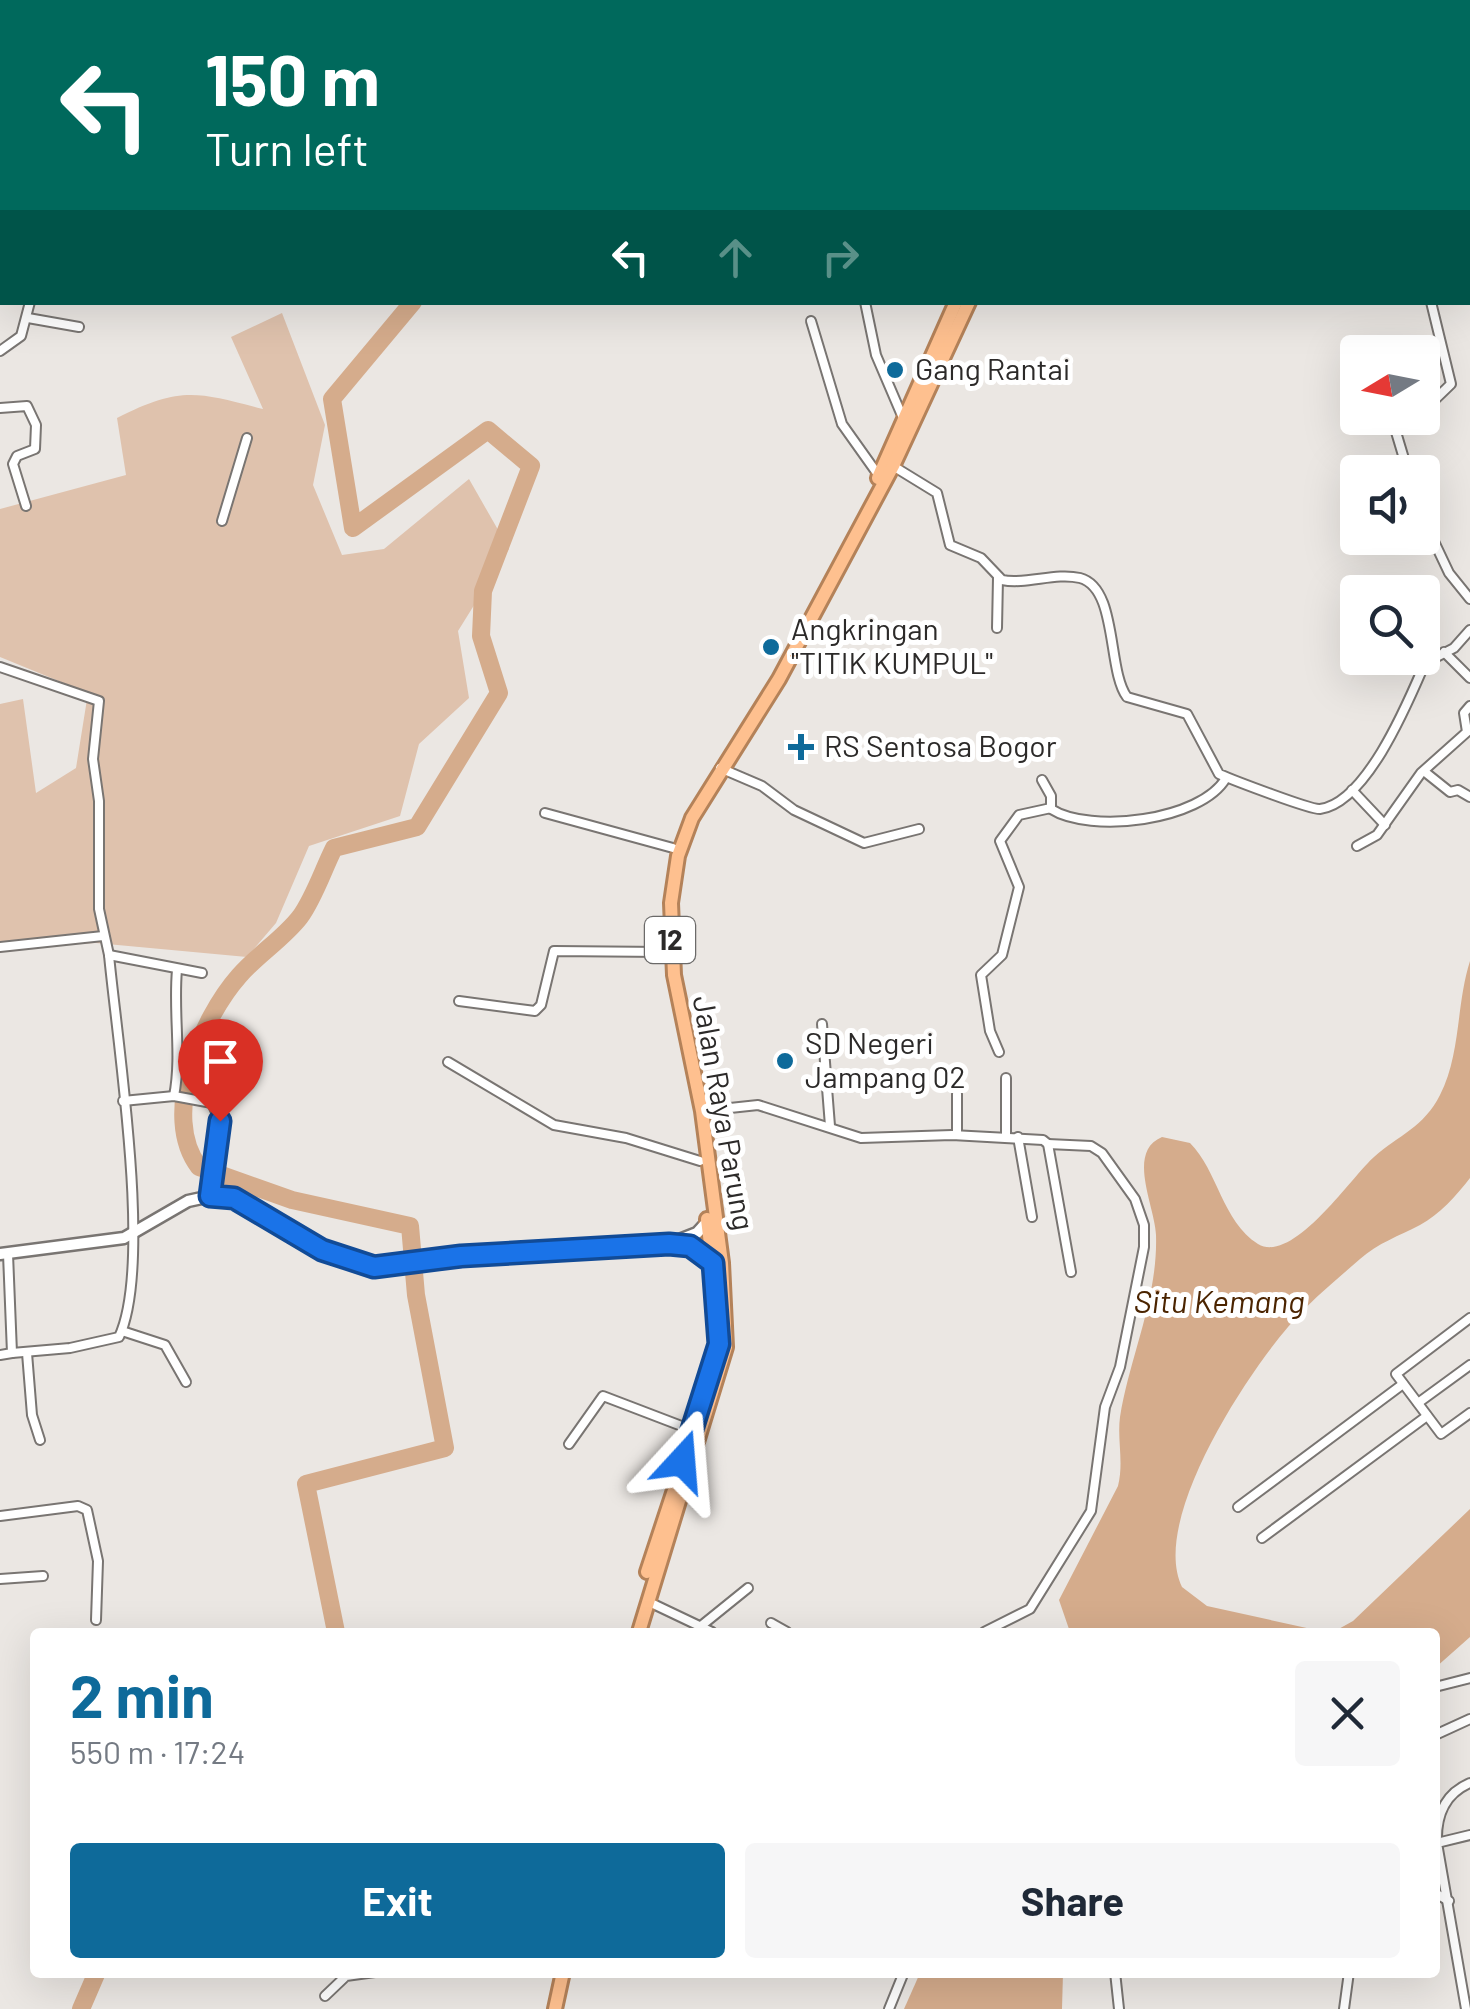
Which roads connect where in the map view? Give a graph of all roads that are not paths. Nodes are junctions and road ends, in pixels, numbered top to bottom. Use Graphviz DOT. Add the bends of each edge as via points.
graph roads {
  1 [pos="30,305"];
  2 [pos="867,305"];
  3 [pos="955,305"];
  4 [pos="968,305"];
  5 [pos="1432,305"];
  6 [pos="28,318"];
  7 [pos="812,321"];
  8 [pos="79,328"];
  9 [pos="1439,335"];
  10 [pos="1440,337"];
  11 [pos="0,352"];
  12 [pos="1440,395"];
  13 [pos="0,408"];
  14 [pos="903,418"];
  15 [pos="247,438"];
  16 [pos="893,466"];
  17 [pos="879,476"];
  18 [pos="26,506"];
  19 [pos="222,521"];
  20 [pos="1440,554"];
  21 [pos="998,576"];
  22 [pos="1470,599"];
  23 [pos="997,628"];
  24 [pos="1470,630"];
  25 [pos="1444,652"];
  26 [pos="0,667"];
  27 [pos="1470,678"];
  28 [pos="1470,706"];
  29 [pos="754,711"];
  30 [pos="720,768"];
  31 [pos="1425,772"];
  32 [pos="1226,778"];
  33 [pos="1042,780"];
  34 [pos="1352,790"];
  35 [pos="1470,796"];
  36 [pos="1051,808"];
  37 [pos="545,813"];
  38 [pos="1385,825"];
  39 [pos="920,829"];
  40 [pos="1356,846"];
  41 [pos="674,848"];
  42 [pos="103,936"];
  43 [pos="0,947"];
  44 [pos="663,952"];
  45 [pos="109,955"];
  46 [pos="178,970"];
  47 [pos="202,973"];
  48 [pos="460,1001"];
  49 [pos="822,1024"];
  50 [pos="1000,1052"];
  51 [pos="448,1062"];
  52 [pos="1006,1078"];
  53 [pos="957,1094"];
  54 [pos="175,1096"];
  55 [pos="123,1101"];
  56 [pos="702,1111"];
  57 [pos="830,1126"];
  58 [pos="956,1135"];
  59 [pos="1006,1136"];
  60 [pos="1018,1137"];
  61 [pos="1048,1144"];
  62 [pos="700,1161"];
  63 [pos="210,1196"];
  64 [pos="1032,1217"];
  65 [pos="708,1221"];
  66 [pos="133,1235"];
  67 [pos="669,1244"];
  68 [pos="4,1254"];
  69 [pos="713,1263"];
  70 [pos="1071,1272"];
  71 [pos="1470,1318"];
  72 [pos="122,1331"];
  73 [pos="12,1353"];
  74 [pos="26,1353"];
  75 [pos="0,1355"];
  76 [pos="1470,1365"];
  77 [pos="186,1382"];
  78 [pos="1403,1384"];
  79 [pos="1418,1403"];
  80 [pos="1470,1413"];
  81 [pos="1428,1416"];
  82 [pos="692,1430"];
  83 [pos="40,1440"];
  84 [pos="569,1444"];
  85 [pos="1238,1507"];
  86 [pos="0,1516"];
  87 [pos="1262,1538"];
  88 [pos="43,1576"];
  89 [pos="0,1579"];
  90 [pos="748,1588"];
  91 [pos="646,1600"];
  92 [pos="96,1620"];
  93 [pos="772,1623"];
  94 [pos="701,1626"];
  95 [pos="632,1628"];
  96 [pos="641,1628"];
  97 [pos="705,1628"];
  98 [pos="780,1628"];
  99 [pos="992,1628"];
  100 [pos="1470,1678"];
  101 [pos="1440,1685"];
  102 [pos="1470,1719"];
  103 [pos="1440,1733"];
  104 [pos="1470,1782"];
  105 [pos="1440,1814"];
  106 [pos="1470,1835"];
  107 [pos="1440,1842"];
  108 [pos="1440,1868"];
  109 [pos="1440,1896"];
  110 [pos="1449,1901"];
  111 [pos="344,1978"];
  112 [pos="562,1978"];
  113 [pos="570,1978"];
  114 [pos="902,1978"];
  115 [pos="1115,1978"];
  116 [pos="1348,1978"];
  117 [pos="325,1996"];
  118 [pos="556,2009"];
  119 [pos="564,2009"];
  120 [pos="889,2009"];
  121 [pos="1119,2009"];
  122 [pos="1344,2009"];
  123 [pos="1466,2009"];
  1 -- 6 [label="street"];
  2 -- 14 [label="street" via="882,372"];
  3 -- 14 [label="highway, Jalan Raya Parung / 12"];
  4 -- 16 [label="highway, Jalan Raya Parung / 12"];
  5 -- 9 [label="street"];
  6 -- 8 [label="street"];
  6 -- 11 [label="street" via="21,336"];
  7 -- 17 [label="street" via="842,424"];
  10 -- 12 [label="street" via="1452,384"];
  13 -- 18 [label="street" via="26,406 36,425 35,449 13,464"];
  14 -- 17 [label="highway, Jalan Raya Parung / 12"];
  15 -- 19 [label="street"];
  16 -- 21 [label="street" via="937,493 950,545 981,558"];
  16 -- 29 [label="highway, Jalan Raya Parung / 12"];
  17 -- 29 [label="highway, Jalan Raya Parung / 12"];
  20 -- 22 [label="street"];
  21 -- 23 [label="street"];
  21 -- 32 [label="street" via="1008,582 1076,577 1090,583 1104,606 1123,692 1187,714 1214,768"];
  24 -- 25 [label="street"];
  25 -- 27 [label="street"];
  25 -- 34 [label="street" via="1425,663 1414,696"];
  26 -- 42 [label="street" via="98,700 93,759"];
  28 -- 31 [label="street" via="1464,713 1467,732"];
  29 -- 30 [label="highway, Jalan Raya Parung / 12"];
  29 -- 41 [label="highway, Jalan Raya Parung / 12" via="685,815"];
  30 -- 39 [label="street" via="864,843"];
  30 -- 56 [label="highway, Jalan Raya Parung / 12" via="678,856 671,903 674,975"];
  31 -- 35 [label="street" via="1450,792"];
  31 -- 38 [label="street"];
  32 -- 34 [label="street" via="1317,810"];
  32 -- 36 [label="street" via="1189,807 1126,821 1064,816"];
  33 -- 36 [label="street"];
  34 -- 38 [label="street"];
  36 -- 50 [label="street" via="1019,815 1000,841 1019,886 1002,955 980,976"];
  37 -- 41 [label="street"];
  38 -- 40 [label="street"];
  41 -- 44 [label="highway, Jalan Raya Parung / 12" via="663,903"];
  42 -- 43 [label="street"];
  42 -- 45 [label="street"];
  44 -- 48 [label="street" via="554,951 541,1005 532,1011"];
  44 -- 62 [label="highway, Jalan Raya Parung / 12"];
  45 -- 46 [label="street"];
  45 -- 55 [label="street"];
  46 -- 47 [label="street"];
  46 -- 54 [label="street"];
  49 -- 57 [label="street"];
  51 -- 62 [label="street" via="554,1125"];
  52 -- 59 [label="street"];
  53 -- 58 [label="street"];
  54 -- 55 [label="street"];
  54 -- 63 [label="street" via="212,1102 218,1110"];
  55 -- 66 [label="street"];
  56 -- 57 [label="street" via="758,1105"];
  56 -- 91 [label="highway, Jalan Raya Parung / 12" via="726,1348"];
  57 -- 58 [label="street" via="862,1138"];
  58 -- 59 [label="street"];
  59 -- 60 [label="street"];
  60 -- 61 [label="street"];
  60 -- 64 [label="street"];
  61 -- 70 [label="street"];
  61 -- 99 [label="street" via="1091,1146 1102,1153 1135,1198 1144,1247 1103,1418 1091,1511 1030,1609"];
  62 -- 65 [label="highway, Jalan Raya Parung / 12"];
  63 -- 66 [label="street"];
  63 -- 67 [label="street" via="234,1198 349,1262 399,1267 461,1256"];
  65 -- 67 [label="street"];
  65 -- 69 [label="highway, Jalan Raya Parung / 12"];
  66 -- 68 [label="street"];
  66 -- 72 [label="street"];
  67 -- 69 [label="street" via="690,1246"];
  68 -- 73 [label="street"];
  69 -- 82 [label="highway, Jalan Raya Parung / 12" via="719,1344"];
  71 -- 78 [label="street" via="1396,1374"];
  72 -- 74 [label="street" via="107,1342"];
  72 -- 77 [label="street" via="165,1345"];
  73 -- 74 [label="street"];
  73 -- 75 [label="street"];
  74 -- 83 [label="street"];
  76 -- 79 [label="street"];
  78 -- 79 [label="street"];
  78 -- 85 [label="street"];
  79 -- 81 [label="street"];
  80 -- 81 [label="street" via="1442,1434"];
  81 -- 87 [label="street"];
  82 -- 84 [label="street" via="603,1396"];
  82 -- 95 [label="highway, Jalan Raya Parung / 12"];
  86 -- 92 [label="street" via="87,1510 98,1561"];
  88 -- 89 [label="street"];
  90 -- 94 [label="street"];
  91 -- 94 [label="street"];
  91 -- 96 [label="highway, Jalan Raya Parung / 12"];
  93 -- 98 [label="street"];
  94 -- 97 [label="street"];
  100 -- 101 [label="street"];
  102 -- 103 [label="street"];
  104 -- 105 [label="street"];
  106 -- 107 [label="street"];
  108 -- 110 [label="street"];
  109 -- 110 [label="street"];
  110 -- 123 [label="street"];
  111 -- 117 [label="street"];
  112 -- 118 [label="highway"];
  113 -- 119 [label="highway"];
  114 -- 120 [label="street"];
  115 -- 121 [label="street"];
  116 -- 122 [label="street"];
}
